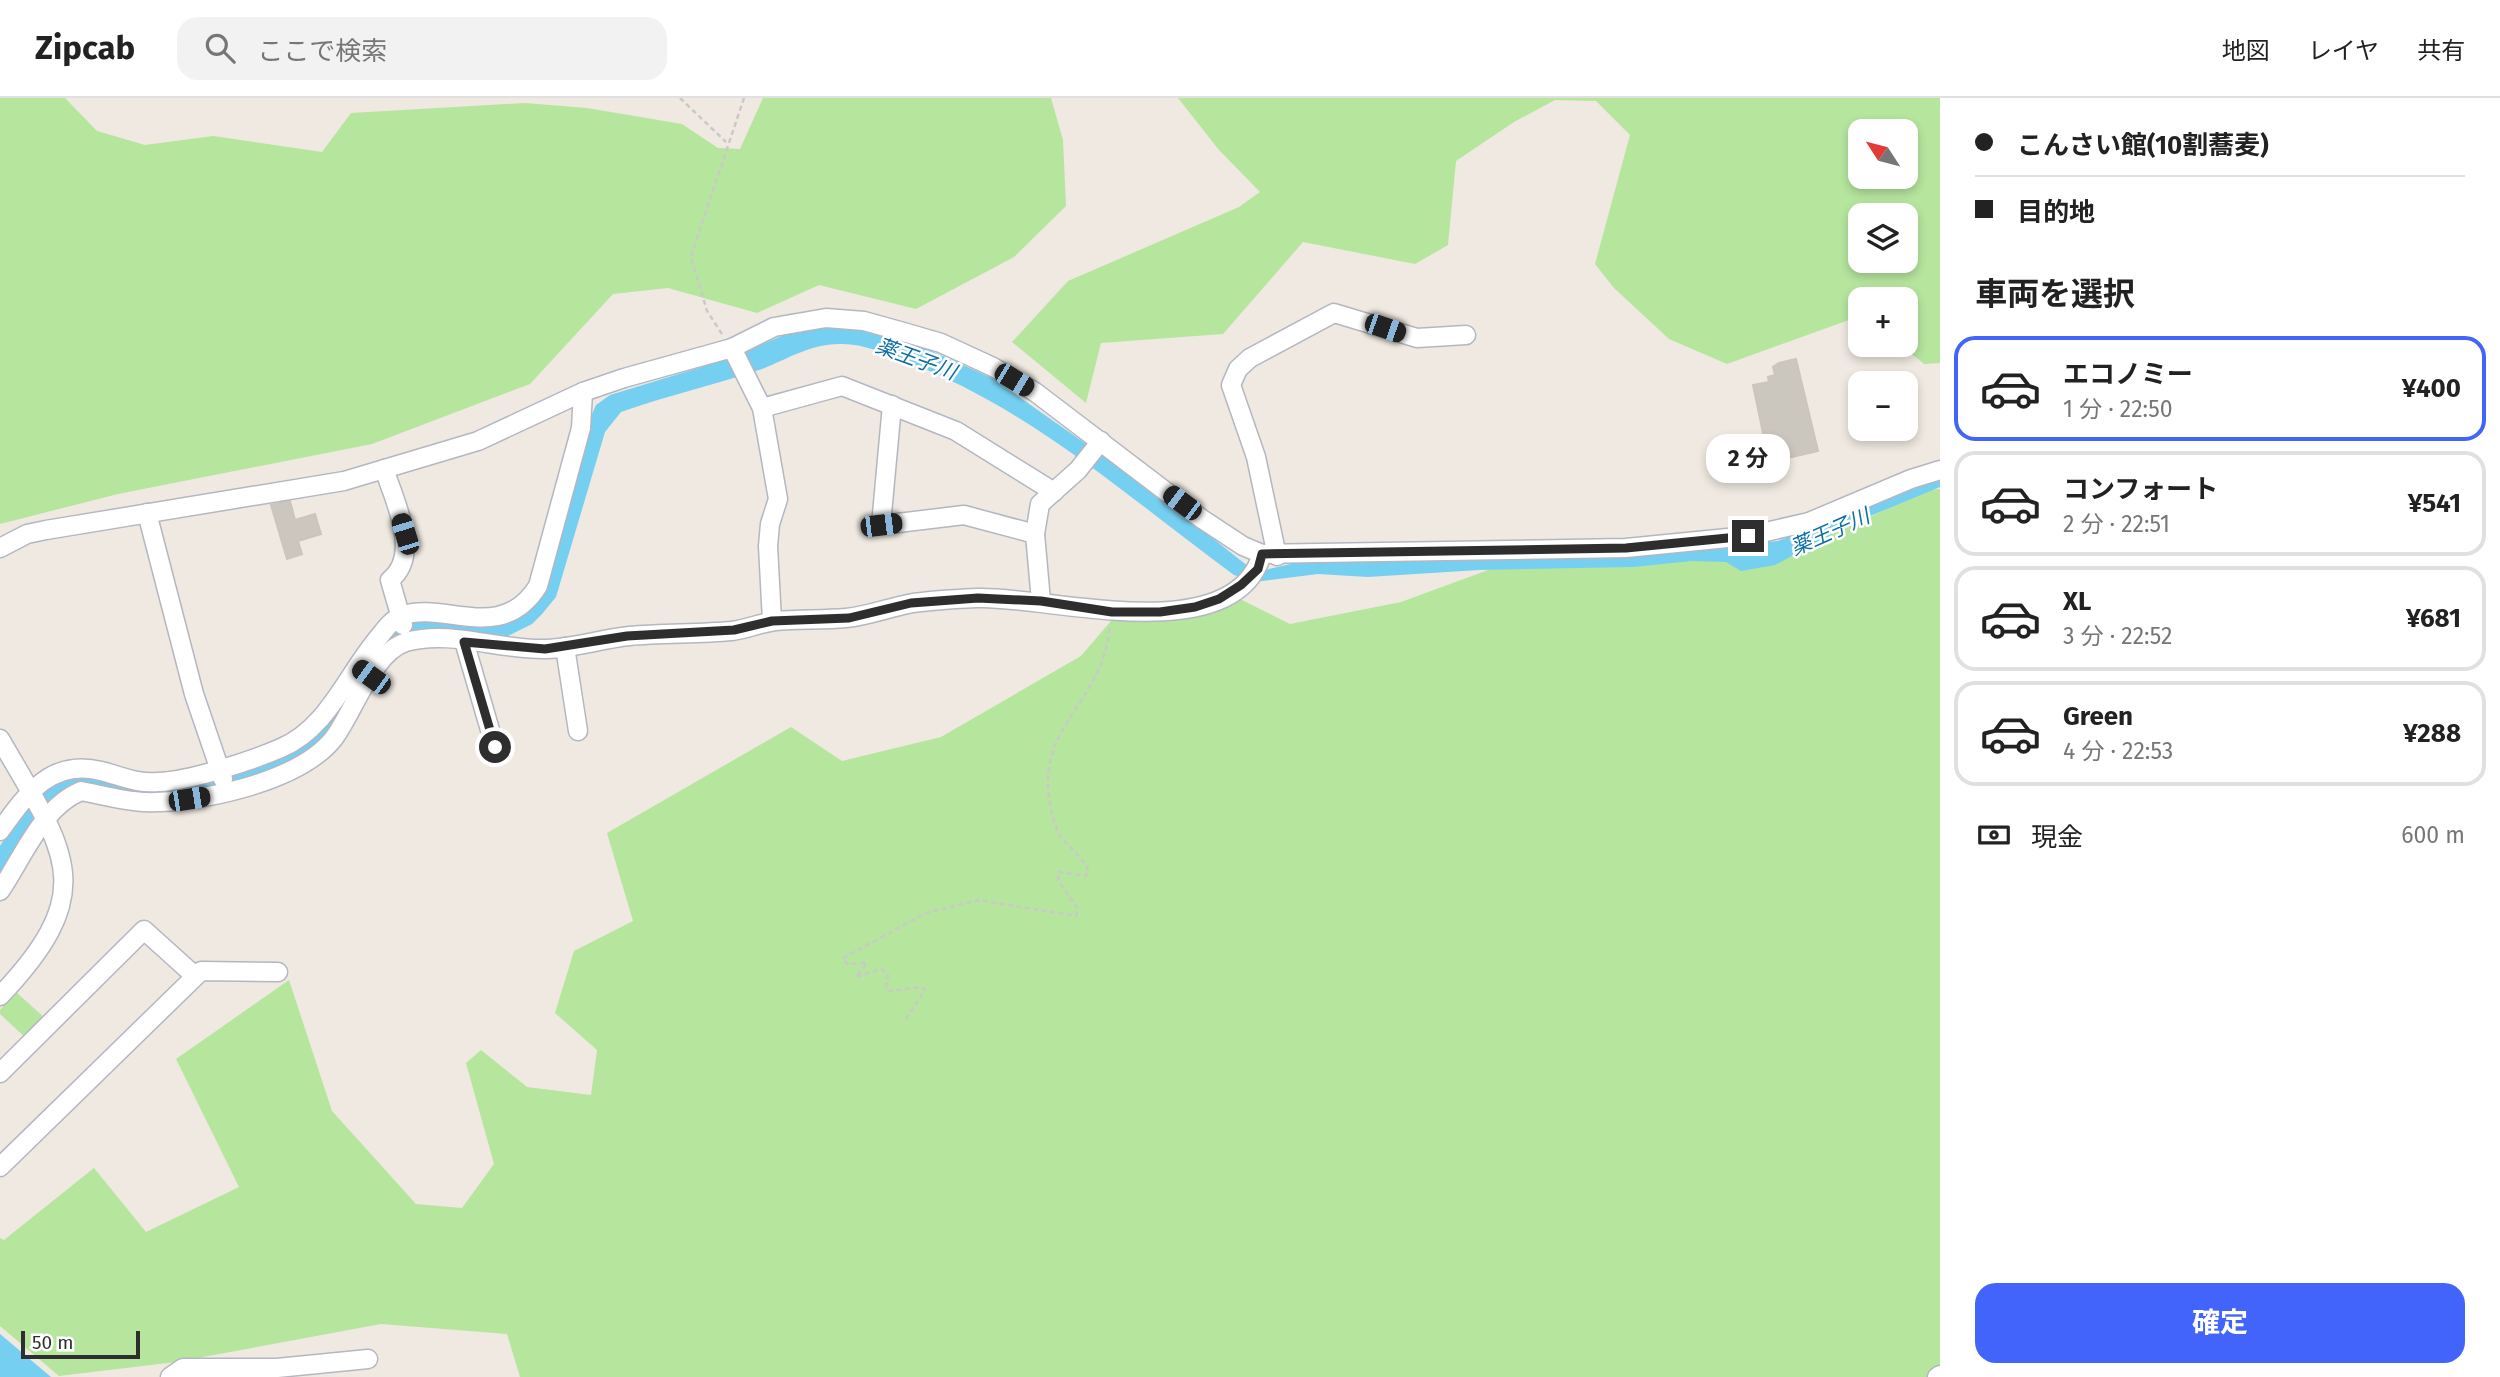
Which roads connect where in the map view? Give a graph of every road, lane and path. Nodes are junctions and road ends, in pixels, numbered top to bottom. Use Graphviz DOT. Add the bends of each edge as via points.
graph roads {
  1 [pos="680,98"];
  2 [pos="744,98"];
  3 [pos="727,142"];
  4 [pos="1466,335"];
  5 [pos="735,351"];
  6 [pos="583,392"];
  7 [pos="892,405"];
  8 [pos="762,408"];
  9 [pos="1101,441"];
  10 [pos="384,469"];
  11 [pos="1940,470"];
  12 [pos="1054,492"];
  13 [pos="147,513"];
  14 [pos="1035,534"];
  15 [pos="0,548"];
  16 [pos="1266,559"];
  17 [pos="1041,601"];
  18 [pos="1112,612"];
  19 [pos="401,616"];
  20 [pos="493,617"];
  21 [pos="772,621"];
  22 [pos="408,641"];
  23 [pos="464,642"];
  24 [pos="496,645"];
  25 [pos="565,647"];
  26 [pos="355,666"];
  27 [pos="371,677"];
  28 [pos="578,731"];
  29 [pos="0,739"];
  30 [pos="495,747"];
  31 [pos="281,748"];
  32 [pos="220,767"];
  33 [pos="291,770"];
  34 [pos="30,790"];
  35 [pos="228,791"];
  36 [pos="46,820"];
  37 [pos="0,831"];
  38 [pos="0,891"];
  39 [pos="278,972"];
  40 [pos="194,976"];
  41 [pos="0,996"];
  42 [pos="906,1019"];
  43 [pos="0,1073"];
  44 [pos="0,1167"];
  45 [pos="368,1359"];
  46 [pos="170,1377"];
  1 -- 3 [label="path"];
  2 -- 3 [label="path"];
  3 -- 5 [label="path" via="691,257 707,311"];
  4 -- 16 [label="street" via="1417,338 1334,313 1238,369 1231,385 1256,457"];
  5 -- 6 [label="street" via="666,365"];
  5 -- 8 [label="street"];
  5 -- 9 [label="street" via="774,327 796,321 864,321 941,343 993,367"];
  6 -- 10 [label="street" via="478,441"];
  6 -- 20 [label="street" via="582,428 538,586 521,604"];
  7 -- 8 [label="street" via="842,386"];
  7 -- 12 [label="street" via="956,431"];
  7 -- 14 [label="street" via="881,525 964,515"];
  8 -- 21 [label="street" via="778,499 768,546"];
  9 -- 12 [label="street"];
  9 -- 16 [label="street" via="1202,519"];
  10 -- 13 [label="street" via="344,481"];
  10 -- 19 [label="street" via="405,534 398,574 390,580"];
  11 -- 16 [label="street" via="1809,522 1748,536 1626,548"];
  12 -- 14 [label="street" via="1040,504"];
  13 -- 15 [label="street" via="37,532"];
  13 -- 32 [label="street" via="194,694"];
  14 -- 17 [label="street"];
  16 -- 18 [label="street" via="1241,585 1219,599 1160,612"];
  17 -- 18 [label="street"];
  17 -- 21 [label="street" via="978,598 925,602 849,618"];
  18 -- 42 [label="path" via="1108,647 1094,681 1049,753 1047,795 1058,834 1083,858 1089,872 1085,876 1059,872 1058,880 1076,902 1076,916 978,900 926,913 843,958 847,964 867,963 856,977 881,969 888,974 888,992 925,989"];
  19 -- 20 [label="street"];
  19 -- 22 [label="street"];
  19 -- 26 [label="street"];
  20 -- 24 [label="street"];
  21 -- 25 [label="street" via="734,630 627,636"];
  22 -- 23 [label="street"];
  22 -- 27 [label="street" via="397,646"];
  23 -- 24 [label="street"];
  23 -- 30 [label="street"];
  24 -- 25 [label="street"];
  25 -- 28 [label="street"];
  26 -- 27 [label="street"];
  26 -- 31 [label="street" via="316,725"];
  27 -- 33 [label="street" via="334,738"];
  29 -- 34 [label="street"];
  31 -- 32 [label="street"];
  31 -- 33 [label="street"];
  32 -- 34 [label="street" via="157,783 85,768 65,769"];
  32 -- 35 [label="street"];
  33 -- 35 [label="street"];
  34 -- 36 [label="street"];
  34 -- 37 [label="street"];
  35 -- 36 [label="street" via="170,802 140,802 81,791"];
  36 -- 38 [label="street"];
  36 -- 41 [label="street" via="60,852 61,908 33,962"];
  39 -- 40 [label="street" via="201,971"];
  40 -- 43 [label="street" via="144,930"];
  40 -- 44 [label="street"];
  45 -- 46 [label="street" via="277,1368 183,1368"];
}
